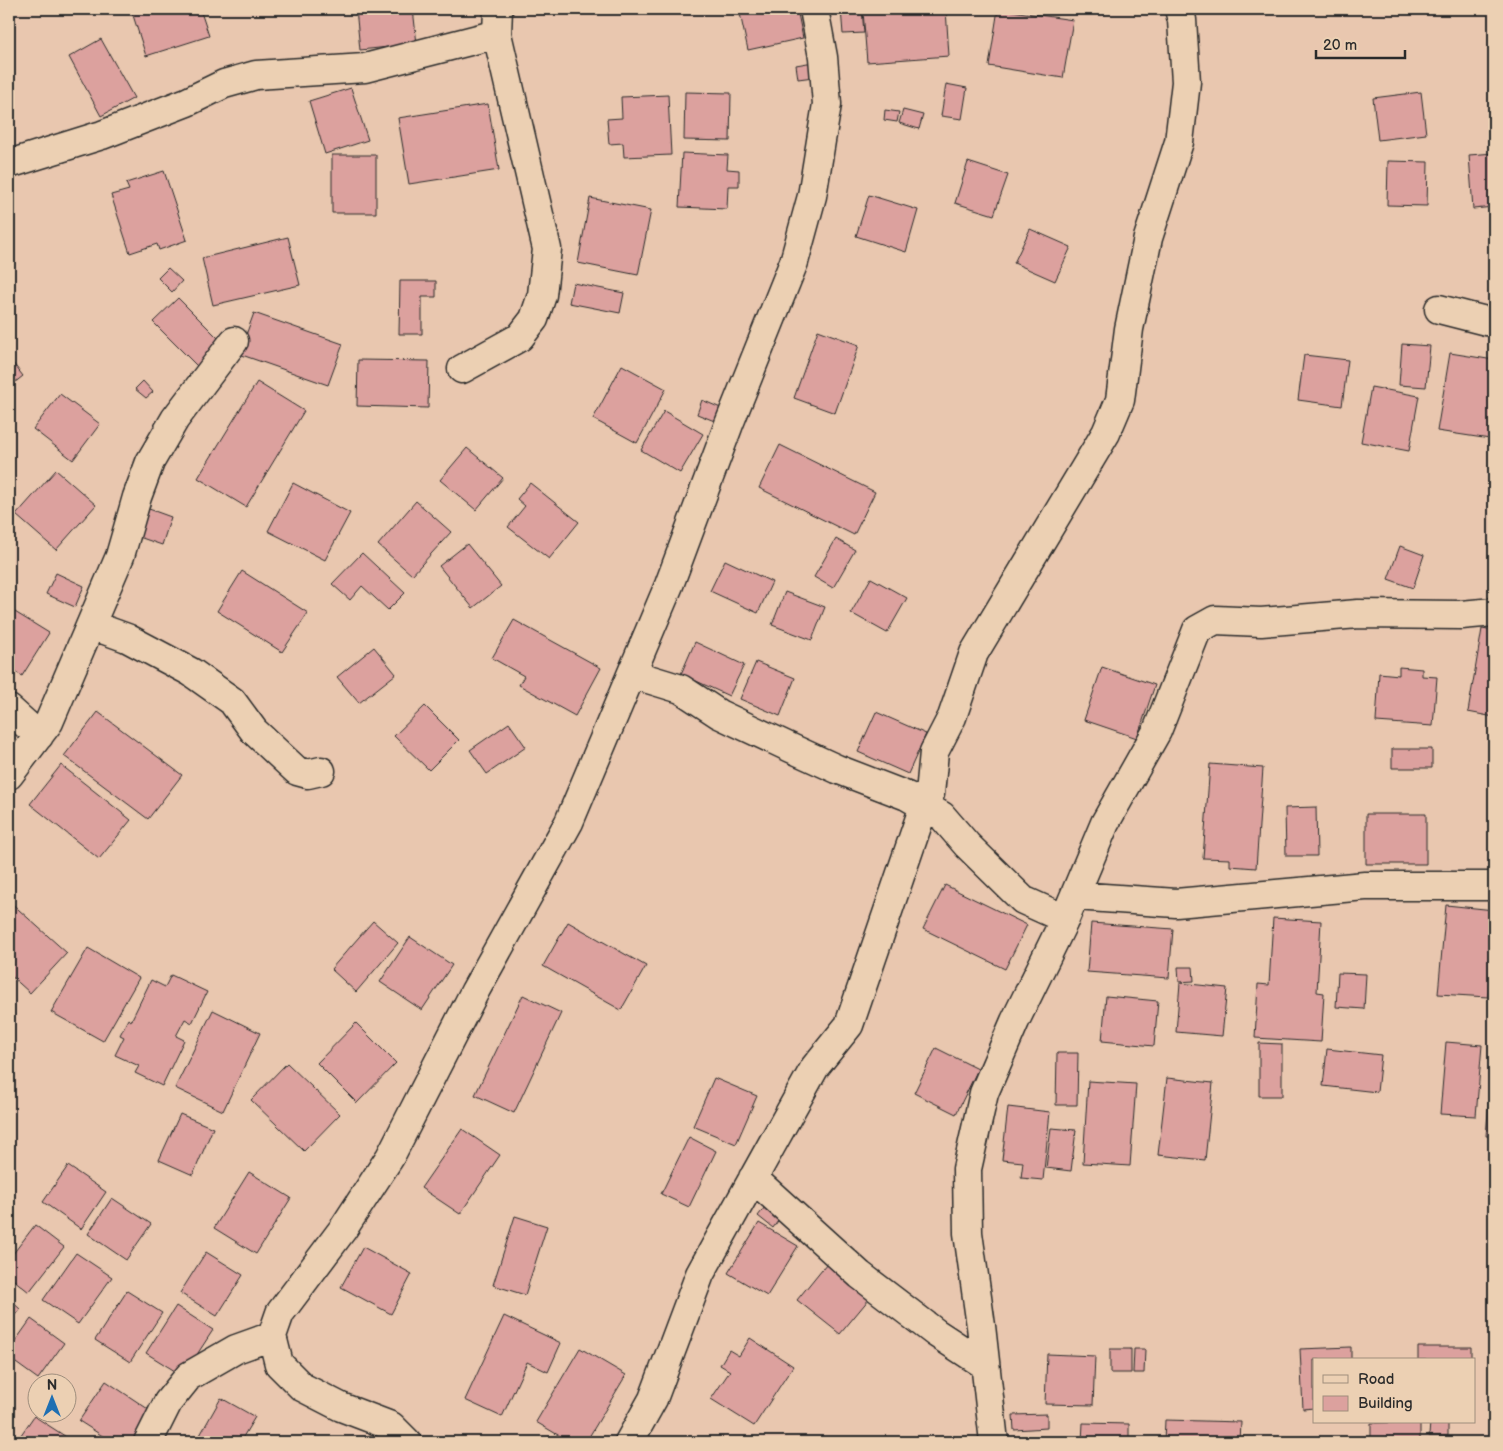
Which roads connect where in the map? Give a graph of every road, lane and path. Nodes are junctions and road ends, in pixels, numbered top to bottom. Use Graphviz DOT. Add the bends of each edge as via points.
graph roads {
  1 [pos="814,9"];
  2 [pos="1179,9"];
  3 [pos="497,21"];
  4 [pos="9,164"];
  5 [pos="1439,309"];
  6 [pos="1494,322"];
  7 [pos="234,341"];
  8 [pos="462,369"];
  9 [pos="1494,612"];
  10 [pos="91,625"];
  11 [pos="632,674"];
  12 [pos="9,710"];
  13 [pos="40,736"];
  14 [pos="321,771"];
  15 [pos="9,775"];
  16 [pos="924,806"];
  17 [pos="1494,886"];
  18 [pos="1070,907"];
  19 [pos="753,1178"];
  20 [pos="272,1336"];
  21 [pos="985,1365"];
  22 [pos="148,1442"];
  23 [pos="407,1442"];
  24 [pos="629,1442"];
  25 [pos="994,1442"];
  1 -- 11 [label="street" via="824,58 827,104 812,196 794,262"];
  2 -- 16 [label="street" via="1186,82 1179,142 1148,238 1129,329 1120,400 1106,433 974,653 952,717 934,752 930,794"];
  3 -- 4 [label="street" via="365,68 256,74 102,134"];
  3 -- 8 [label="street" via="547,249 542,296 534,319 520,338"];
  5 -- 6 [label="street"];
  7 -- 10 [label="street" via="175,419 150,462 120,556"];
  9 -- 18 [label="street" via="1358,614 1261,622 1216,620 1197,630 1157,731 1105,823"];
  10 -- 13 [label="street"];
  10 -- 14 [label="street" via="127,638 191,672 232,701 254,731 297,771 308,774"];
  11 -- 16 [label="street" via="681,689 719,714"];
  11 -- 20 [label="street" via="569,822 475,991 390,1158 343,1229 280,1313"];
  12 -- 13 [label="street"];
  13 -- 15 [label="street"];
  16 -- 18 [label="street" via="942,816 1023,900"];
  16 -- 19 [label="street" via="849,1025 815,1067"];
  17 -- 18 [label="street" via="1365,886 1176,903"];
  18 -- 21 [label="street" via="984,1093 967,1169 968,1233"];
  19 -- 21 [label="street" via="860,1275 936,1333"];
  19 -- 24 [label="street" via="700,1274 654,1399"];
  20 -- 22 [label="street" via="236,1349 189,1376 168,1402"];
  20 -- 23 [label="street" via="278,1364 302,1387 390,1426"];
  21 -- 25 [label="street"];
}
